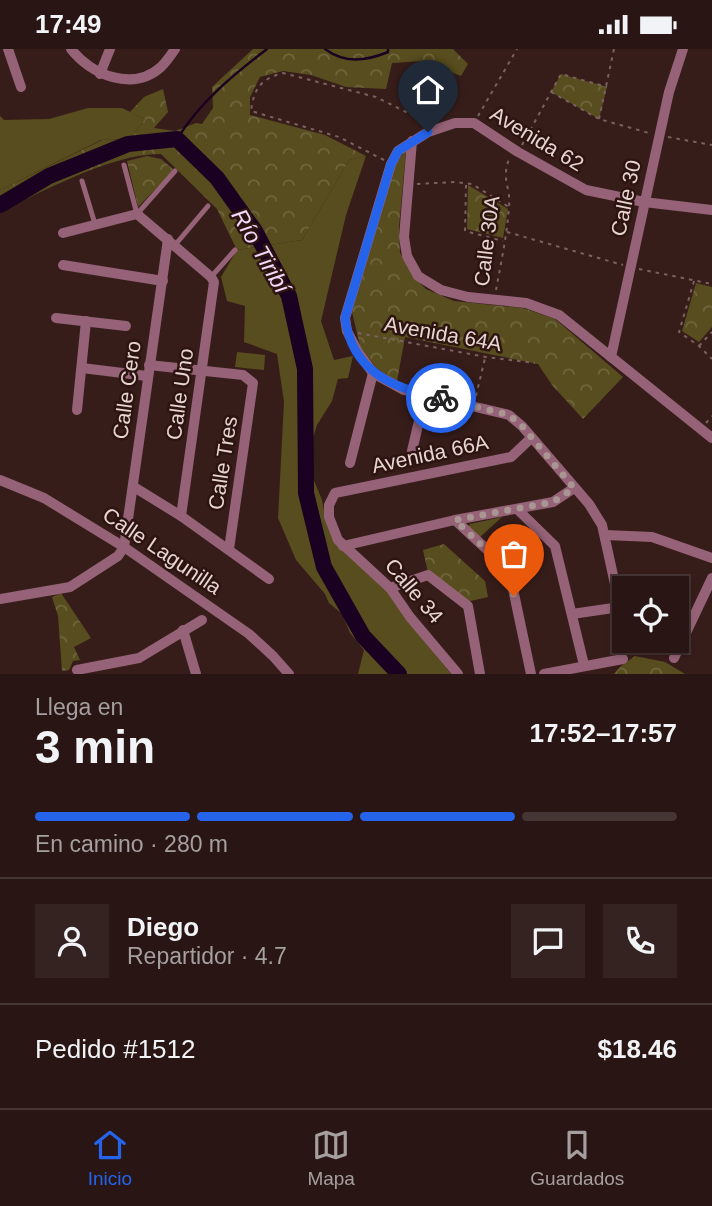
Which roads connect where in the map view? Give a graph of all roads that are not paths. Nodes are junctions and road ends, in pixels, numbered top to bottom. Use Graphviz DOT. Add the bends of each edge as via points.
graph roads {
  1 [pos="8,49"];
  2 [pos="71,49"];
  3 [pos="110,49"];
  4 [pos="175,49"];
  5 [pos="683,49"];
  6 [pos="100,74"];
  7 [pos="21,87"];
  8 [pos="412,141"];
  9 [pos="124,165"];
  10 [pos="174,171"];
  11 [pos="82,181"];
  12 [pos="645,202"];
  13 [pos="208,206"];
  14 [pos="712,210"];
  15 [pos="137,214"];
  16 [pos="95,224"];
  17 [pos="63,233"];
  18 [pos="172,242"];
  19 [pos="235,250"];
  20 [pos="63,264"];
  21 [pos="211,277"];
  22 [pos="163,281"];
  23 [pos="56,318"];
  24 [pos="86,321"];
  25 [pos="127,325"];
  26 [pos="611,356"];
  27 [pos="149,365"];
  28 [pos="82,368"];
  29 [pos="203,371"];
  30 [pos="373,373"];
  31 [pos="147,376"];
  32 [pos="425,395"];
  33 [pos="77,410"];
  34 [pos="712,437"];
  35 [pos="531,438"];
  36 [pos="412,451"];
  37 [pos="350,463"];
  38 [pos="0,480"];
  39 [pos="134,487"];
  40 [pos="574,488"];
  41 [pos="331,497"];
  42 [pos="519,510"];
  43 [pos="181,516"];
  44 [pos="455,520"];
  45 [pos="605,535"];
  46 [pos="343,546"];
  47 [pos="124,547"];
  48 [pos="229,549"];
  49 [pos="712,558"];
  50 [pos="712,578"];
  51 [pos="269,579"];
  52 [pos="390,588"];
  53 [pos="0,599"];
  54 [pos="572,614"];
  55 [pos="202,620"];
  56 [pos="183,630"];
  57 [pos="674,658"];
  58 [pos="623,659"];
  59 [pos="583,665"];
  60 [pos="78,670"];
  61 [pos="196,674"];
  62 [pos="289,674"];
  63 [pos="458,674"];
  64 [pos="480,674"];
  65 [pos="531,674"];
  66 [pos="544,674"];
  1 -- 7 [label="street"];
  2 -- 6 [label="street"];
  3 -- 6 [label="street"];
  4 -- 6 [label="street" via="160,68 144,77"];
  5 -- 12 [label="street, Calle 30" via="668,92"];
  8 -- 12 [label="street, Avenida 62" via="455,123 474,123 586,190"];
  8 -- 26 [label="street" via="404,237 407,256 418,276 442,290 526,303 559,315"];
  8 -- 30 [label="street" via="398,151 391,164 345,318 346,331"];
  9 -- 15 [label="lane"];
  10 -- 15 [label="lane"];
  11 -- 16 [label="lane"];
  12 -- 14 [label="street, Avenida 62"];
  12 -- 26 [label="street, Calle 30"];
  13 -- 18 [label="lane"];
  15 -- 16 [label="street"];
  15 -- 18 [label="street"];
  16 -- 17 [label="street"];
  18 -- 21 [label="street"];
  18 -- 22 [label="street, Calle Cero"];
  19 -- 21 [label="lane"];
  20 -- 22 [label="street"];
  21 -- 29 [label="street, Calle Uno" via="214,287"];
  22 -- 27 [label="street, Calle Cero"];
  23 -- 24 [label="street"];
  24 -- 25 [label="street"];
  24 -- 28 [label="street"];
  26 -- 34 [label="street"];
  27 -- 29 [label="street"];
  27 -- 31 [label="street, Calle Cero"];
  28 -- 31 [label="street"];
  28 -- 33 [label="street"];
  29 -- 43 [label="street, Calle Uno"];
  29 -- 48 [label="street, Calle Tres" via="243,375 253,383"];
  30 -- 32 [label="street" via="404,390"];
  30 -- 37 [label="street"];
  31 -- 39 [label="street, Calle Cero"];
  32 -- 35 [label="street" via="509,415"];
  32 -- 36 [label="street"];
  35 -- 40 [label="street"];
  35 -- 41 [label="street, Avenida 66A" via="511,457"];
  38 -- 47 [label="street, Calle Lagunilla" via="44,498"];
  39 -- 43 [label="street"];
  39 -- 47 [label="street, Calle Cero"];
  40 -- 42 [label="street" via="553,502"];
  40 -- 45 [label="street" via="589,504"];
  41 -- 46 [label="street, Calle 34" via="329,517"];
  42 -- 44 [label="street"];
  42 -- 54 [label="street" via="555,546"];
  43 -- 48 [label="street"];
  44 -- 46 [label="street"];
  44 -- 65 [label="street" via="509,571"];
  45 -- 49 [label="street" via="652,537"];
  45 -- 54 [label="street" via="620,607"];
  46 -- 52 [label="street, Calle 34"];
  47 -- 53 [label="street" via="118,556 70,587"];
  47 -- 62 [label="street, Calle Lagunilla" via="249,634"];
  48 -- 51 [label="street"];
  50 -- 57 [label="street"];
  52 -- 63 [label="street, Calle 34"];
  52 -- 64 [label="street" via="428,575 468,606"];
  54 -- 59 [label="street"];
  55 -- 56 [label="street"];
  56 -- 60 [label="street" via="139,658"];
  56 -- 61 [label="street"];
  58 -- 59 [label="street"];
  59 -- 66 [label="street"];
}
